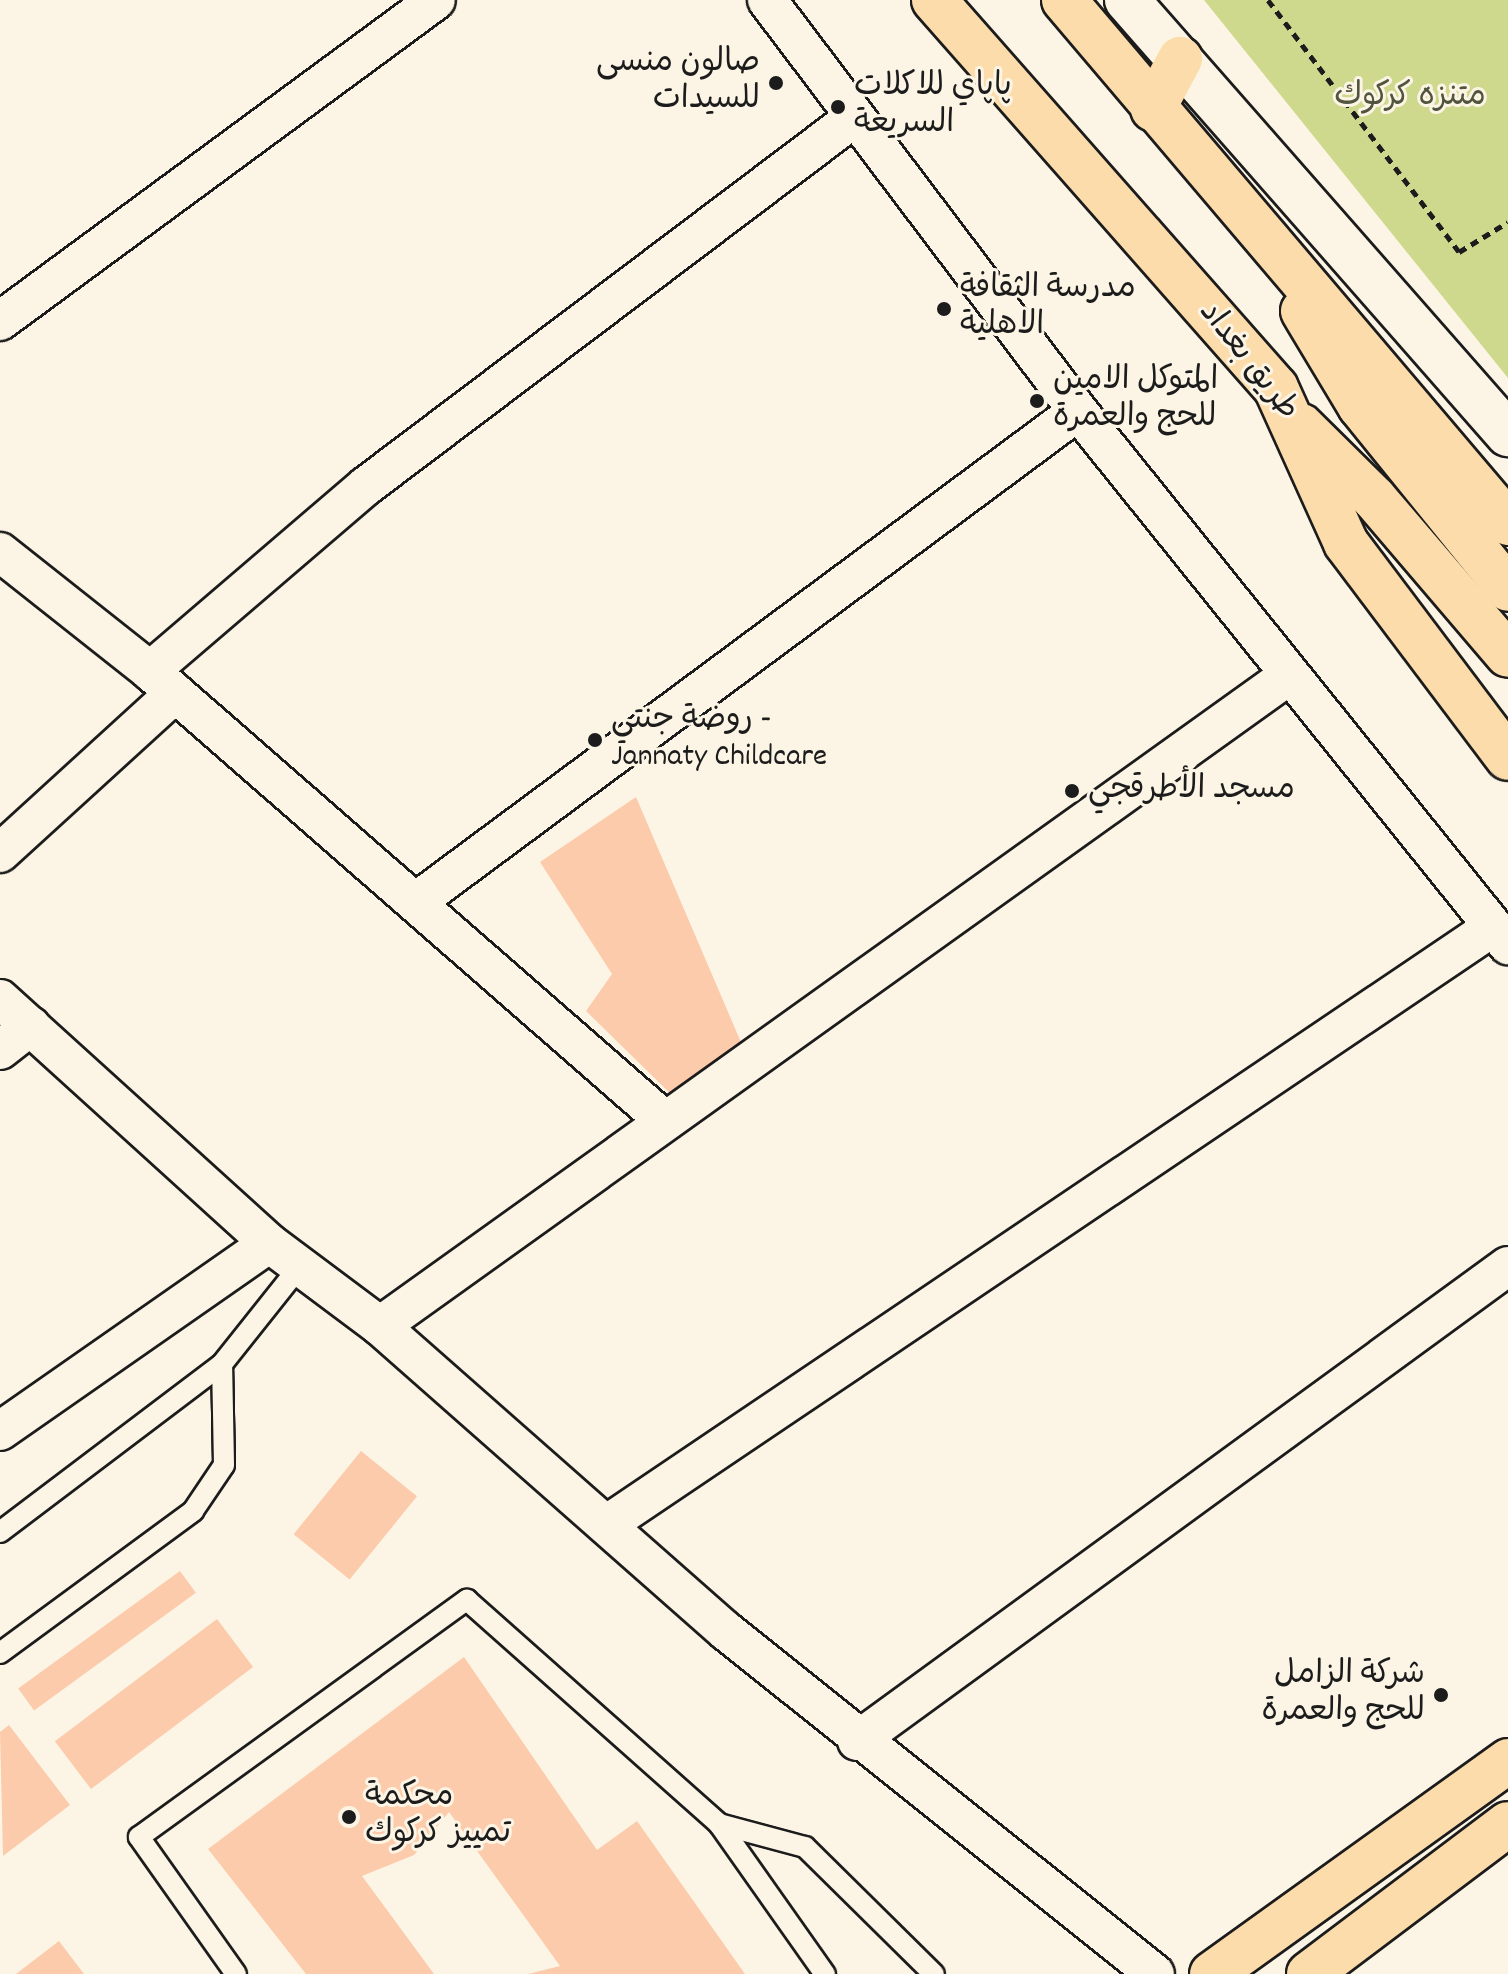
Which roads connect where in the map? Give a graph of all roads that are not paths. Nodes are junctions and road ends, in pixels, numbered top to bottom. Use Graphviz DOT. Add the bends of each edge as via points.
graph roads {
  1 [pos="436,0"];
  2 [pos="767,0"];
  3 [pos="934,0"];
  4 [pos="1064,0"];
  5 [pos="1127,0"];
  6 [pos="1180,59"];
  7 [pos="1153,109"];
  8 [pos="855,117"];
  9 [pos="1284,261"];
  10 [pos="0,321"];
  11 [pos="1078,411"];
  12 [pos="1299,425"];
  13 [pos="1508,434"];
  14 [pos="1508,523"];
  15 [pos="0,552"];
  16 [pos="1508,589"];
  17 [pos="1508,655"];
  18 [pos="1288,676"];
  19 [pos="162,682"];
  20 [pos="1508,758"];
  21 [pos="0,853"];
  22 [pos="416,902"];
  23 [pos="1500,936"];
  24 [pos="0,999"];
  25 [pos="31,1026"];
  26 [pos="0,1050"];
  27 [pos="664,1120"];
  28 [pos="269,1243"];
  29 [pos="300,1266"];
  30 [pos="1508,1266"];
  31 [pos="380,1326"];
  32 [pos="222,1364"];
  33 [pos="0,1431"];
  34 [pos="606,1525"];
  35 [pos="0,1532"];
  36 [pos="0,1653"];
  37 [pos="857,1741"];
  38 [pos="1508,1761"];
  39 [pos="719,1824"];
  40 [pos="1502,1839"];
  41 [pos="236,1974"];
  42 [pos="825,1974"];
  43 [pos="934,1974"];
  44 [pos="1155,1974"];
  45 [pos="1212,1974"];
  46 [pos="1309,1974"];
  1 -- 10 [label="street"];
  2 -- 8 [label="street"];
  3 -- 12 [label="main road, طريق بغداد" via="1276,388"];
  4 -- 7 [label="main road"];
  5 -- 6 [label="main road"];
  6 -- 7 [label="main road"];
  6 -- 13 [label="main road"];
  7 -- 9 [label="main road"];
  8 -- 11 [label="street"];
  8 -- 19 [label="street" via="366,486"];
  9 -- 14 [label="main road"];
  9 -- 16 [label="main road" via="1315,336 1360,406"];
  11 -- 18 [label="street"];
  11 -- 22 [label="street"];
  12 -- 17 [label="main road" via="1374,498"];
  12 -- 20 [label="main road, طريق بغداد" via="1346,543"];
  15 -- 19 [label="street"];
  18 -- 23 [label="street"];
  18 -- 27 [label="street"];
  19 -- 21 [label="street"];
  19 -- 22 [label="street"];
  22 -- 27 [label="street"];
  23 -- 34 [label="street"];
  24 -- 25 [label="street"];
  25 -- 26 [label="street"];
  25 -- 28 [label="street"];
  27 -- 31 [label="street"];
  28 -- 29 [label="street"];
  28 -- 33 [label="street"];
  29 -- 31 [label="street"];
  29 -- 32 [label="lane"];
  30 -- 37 [label="street"];
  31 -- 34 [label="street"];
  32 -- 35 [label="lane"];
  32 -- 36 [label="lane" via="224,1465 193,1511"];
  34 -- 37 [label="street"];
  37 -- 44 [label="street"];
  38 -- 45 [label="main road"];
  39 -- 41 [label="lane" via="467,1600 139,1837"];
  39 -- 42 [label="lane"];
  39 -- 43 [label="lane" via="805,1847"];
  40 -- 46 [label="main road"];
}
